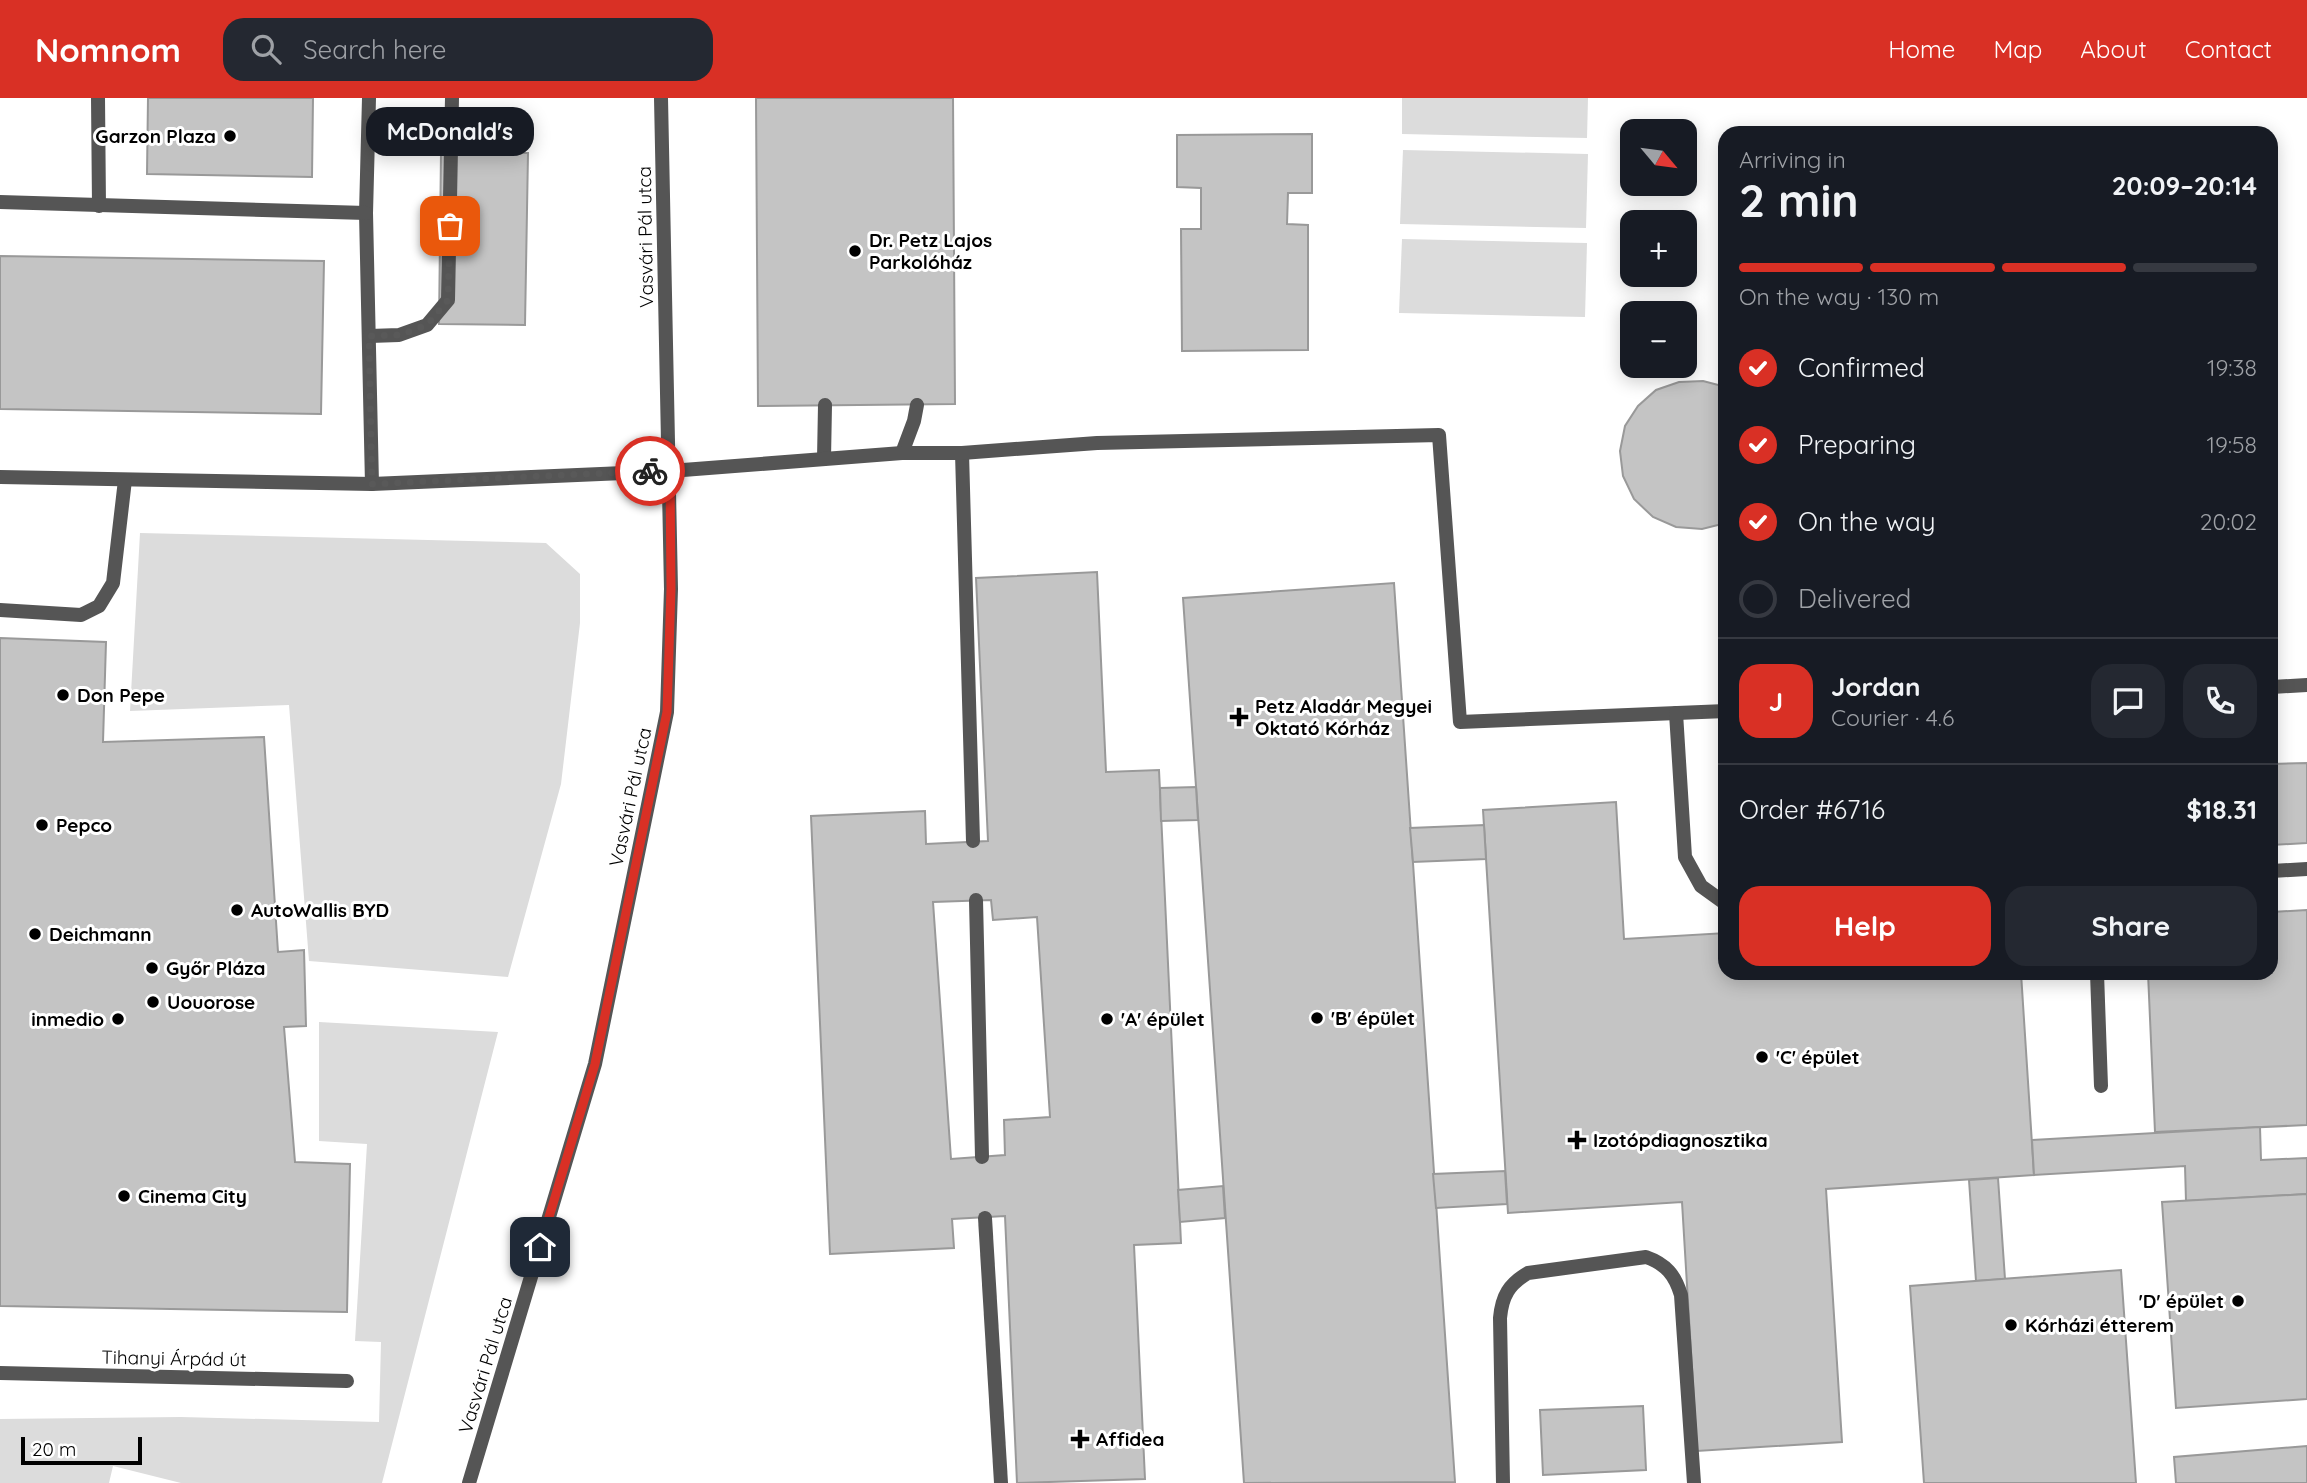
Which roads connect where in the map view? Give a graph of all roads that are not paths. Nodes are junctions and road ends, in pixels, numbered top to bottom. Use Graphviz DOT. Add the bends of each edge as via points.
graph roads {
  1 [pos="98,98"];
  2 [pos="369,98"];
  3 [pos="452,98"];
  4 [pos="661,98"];
  5 [pos="0,202"];
  6 [pos="99,205"];
  7 [pos="366,213"];
  8 [pos="369,336"];
  9 [pos="825,405"];
  10 [pos="916,405"];
  11 [pos="902,453"];
  12 [pos="962,453"];
  13 [pos="824,459"];
  14 [pos="670,471"];
  15 [pos="0,477"];
  16 [pos="125,480"];
  17 [pos="372,484"];
  18 [pos="0,610"];
  19 [pos="2307,685"];
  20 [pos="2278,687"];
  21 [pos="1718,711"];
  22 [pos="1676,713"];
  23 [pos="973,841"];
  24 [pos="2307,869"];
  25 [pos="2278,871"];
  26 [pos="1718,898"];
  27 [pos="976,900"];
  28 [pos="2097,980"];
  29 [pos="2101,1086"];
  30 [pos="982,1157"];
  31 [pos="985,1218"];
  32 [pos="0,1373"];
  33 [pos="347,1381"];
  34 [pos="469,1483"];
  35 [pos="1001,1483"];
  36 [pos="1503,1483"];
  37 [pos="1694,1483"];
  1 -- 6 [label="street"];
  2 -- 7 [label="street"];
  3 -- 8 [label="street" via="448,300 427,325 400,335"];
  4 -- 14 [label="street, Vasvári Pál utca"];
  5 -- 6 [label="street"];
  6 -- 7 [label="street"];
  7 -- 8 [label="street"];
  8 -- 17 [label="street"];
  9 -- 13 [label="street"];
  10 -- 11 [label="street"];
  11 -- 12 [label="street"];
  11 -- 13 [label="street"];
  12 -- 22 [label="street" via="1097,443 1439,435 1460,722"];
  12 -- 23 [label="street"];
  13 -- 14 [label="street"];
  14 -- 17 [label="street"];
  14 -- 34 [label="street, Vasvári Pál utca" via="667,712 595,1064"];
  15 -- 16 [label="street"];
  16 -- 17 [label="street"];
  16 -- 18 [label="street" via="113,583 99,606 81,615"];
  19 -- 20 [label="street"];
  21 -- 22 [label="street"];
  22 -- 26 [label="street" via="1685,857 1701,886"];
  24 -- 25 [label="street"];
  27 -- 30 [label="street"];
  28 -- 29 [label="street"];
  31 -- 35 [label="street"];
  32 -- 33 [label="street, Tihanyi Árpád út"];
  36 -- 37 [label="street" via="1500,1318 1506,1291 1528,1273 1646,1256 1670,1270 1681,1296"];
}
